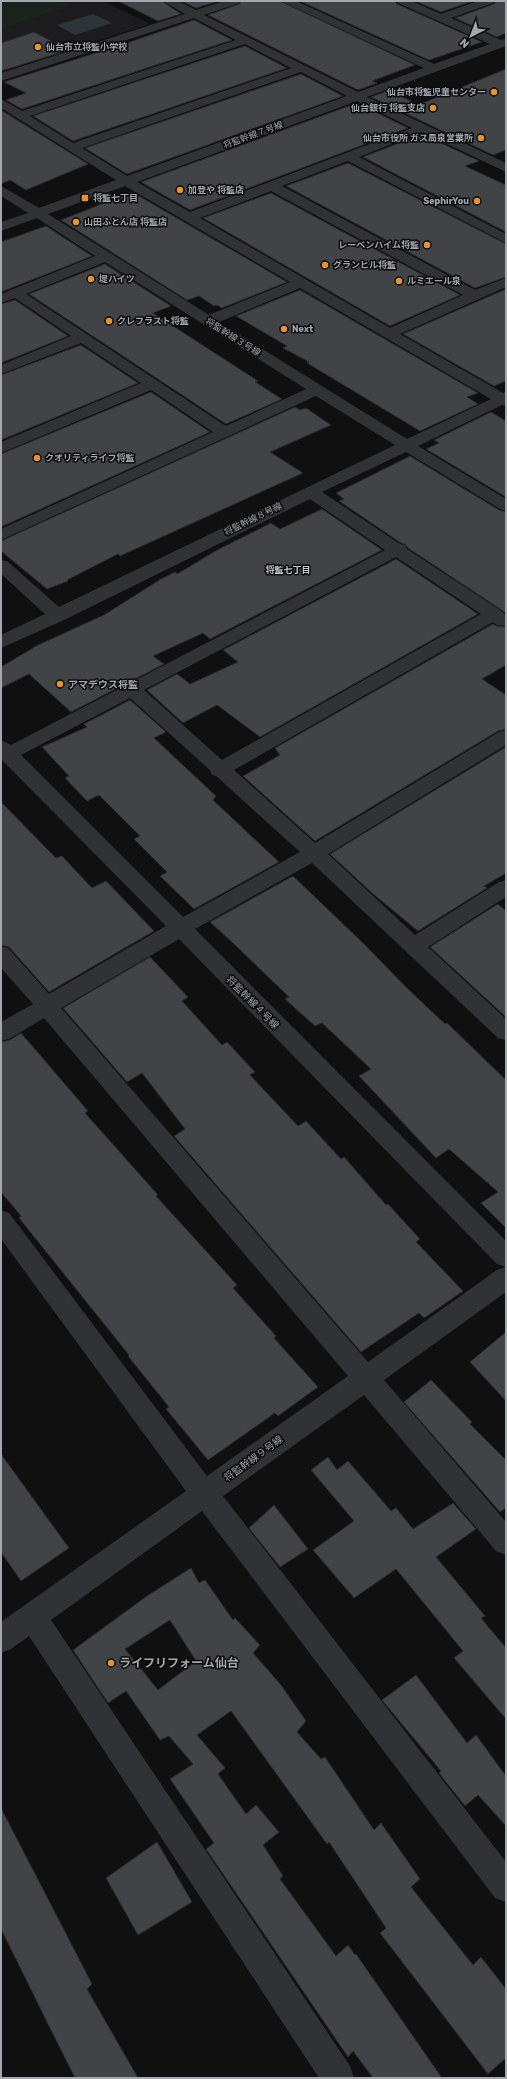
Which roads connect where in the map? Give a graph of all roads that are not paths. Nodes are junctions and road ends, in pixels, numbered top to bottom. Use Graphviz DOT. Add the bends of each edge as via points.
graph roads {
  1 [pos="169,1"];
  2 [pos="235,1"];
  3 [pos="287,1"];
  4 [pos="402,1"];
  5 [pos="489,1"];
  6 [pos="196,14"];
  7 [pos="441,18"];
  8 [pos="247,40"];
  9 [pos="503,43"];
  10 [pos="302,68"];
  11 [pos="435,69"];
  12 [pos="1,77"];
  13 [pos="358,97"];
  14 [pos="1,103"];
  15 [pos="21,115"];
  16 [pos="422,128"];
  17 [pos="73,147"];
  18 [pos="348,156"];
  19 [pos="506,168"];
  20 [pos="126,181"];
  21 [pos="272,186"];
  22 [pos="1,190"];
  23 [pos="38,214"];
  24 [pos="190,217"];
  25 [pos="1,227"];
  26 [pos="506,239"];
  27 [pos="106,256"];
  28 [pos="302,282"];
  29 [pos="506,282"];
  30 [pos="16,293"];
  31 [pos="475,296"];
  32 [pos="1,299"];
  33 [pos="208,321"];
  34 [pos="390,333"];
  35 [pos="82,337"];
  36 [pos="1,370"];
  37 [pos="152,384"];
  38 [pos="317,390"];
  39 [pos="505,399"];
  40 [pos="226,433"];
  41 [pos="406,444"];
  42 [pos="1,448"];
  43 [pos="309,491"];
  44 [pos="506,506"];
  45 [pos="1,535"];
  46 [pos="399,549"];
  47 [pos="1,565"];
  48 [pos="58,616"];
  49 [pos="500,618"];
  50 [pos="1,642"];
  51 [pos="133,690"];
  52 [pos="506,736"];
  53 [pos="5,750"];
  54 [pos="219,770"];
  55 [pos="314,854"];
  56 [pos="506,886"];
  57 [pos="180,928"];
  58 [pos="413,946"];
  59 [pos="1,954"];
  60 [pos="47,1006"];
  61 [pos="506,1032"];
  62 [pos="1,1033"];
  63 [pos="1,1220"];
  64 [pos="506,1257"];
  65 [pos="506,1278"];
  66 [pos="364,1378"];
  67 [pos="204,1493"];
  68 [pos="506,1542"];
  69 [pos="32,1616"];
  70 [pos="1,1639"];
  71 [pos="506,1887"];
  72 [pos="338,2078"];
  1 -- 6 [label="street"];
  2 -- 6 [label="street"];
  3 -- 11 [label="street"];
  4 -- 7 [label="street"];
  5 -- 7 [label="street"];
  6 -- 8 [label="street"];
  6 -- 12 [label="street"];
  7 -- 9 [label="street"];
  8 -- 10 [label="street"];
  8 -- 15 [label="street"];
  9 -- 11 [label="street, 将監幹線７号線"];
  10 -- 13 [label="street"];
  10 -- 17 [label="street"];
  11 -- 13 [label="street, 将監幹線７号線"];
  13 -- 16 [label="street"];
  13 -- 20 [label="street, 将監幹線７号線"];
  14 -- 15 [label="street"];
  15 -- 17 [label="street"];
  16 -- 18 [label="street"];
  16 -- 19 [label="street"];
  17 -- 20 [label="street"];
  18 -- 21 [label="street"];
  18 -- 26 [label="street"];
  20 -- 23 [label="street, 将監幹線７号線"];
  20 -- 24 [label="street"];
  21 -- 24 [label="street"];
  21 -- 31 [label="street"];
  22 -- 23 [label="street, 将監幹線３号線"];
  23 -- 25 [label="street, 将監幹線７号線"];
  23 -- 27 [label="street, 将監幹線３号線"];
  24 -- 28 [label="street"];
  27 -- 30 [label="street"];
  27 -- 33 [label="street, 将監幹線３号線"];
  28 -- 33 [label="street"];
  28 -- 34 [label="street"];
  29 -- 31 [label="street"];
  30 -- 32 [label="street"];
  30 -- 35 [label="street"];
  31 -- 34 [label="street"];
  33 -- 38 [label="street, 将監幹線３号線"];
  34 -- 39 [label="street"];
  35 -- 36 [label="street"];
  35 -- 37 [label="street"];
  37 -- 40 [label="street"];
  37 -- 42 [label="street"];
  38 -- 40 [label="street"];
  38 -- 41 [label="street, 将監幹線３号線"];
  39 -- 41 [label="street, 将監幹線８号線"];
  40 -- 45 [label="street"];
  41 -- 43 [label="street, 将監幹線８号線"];
  41 -- 44 [label="street, 将監幹線３号線"];
  43 -- 46 [label="street"];
  43 -- 48 [label="street, 将監幹線８号線"];
  46 -- 49 [label="street"];
  46 -- 51 [label="street"];
  47 -- 48 [label="street"];
  48 -- 50 [label="street, 将監幹線８号線"];
  49 -- 54 [label="street"];
  51 -- 53 [label="street"];
  51 -- 54 [label="street"];
  52 -- 55 [label="street"];
  53 -- 57 [label="street, 将監幹線４号線"];
  54 -- 55 [label="street"];
  55 -- 57 [label="street"];
  55 -- 58 [label="street"];
  56 -- 58 [label="street"];
  57 -- 60 [label="street"];
  57 -- 64 [label="street, 将監幹線４号線"];
  58 -- 61 [label="street"];
  59 -- 60 [label="street"];
  60 -- 62 [label="street"];
  60 -- 66 [label="street"];
  63 -- 67 [label="street"];
  65 -- 66 [label="street, 将監幹線９号線"];
  66 -- 67 [label="street, 将監幹線９号線"];
  66 -- 68 [label="street"];
  67 -- 69 [label="street, 将監幹線９号線"];
  67 -- 71 [label="street"];
  69 -- 70 [label="street, 将監幹線９号線"];
  69 -- 72 [label="street"];
}
